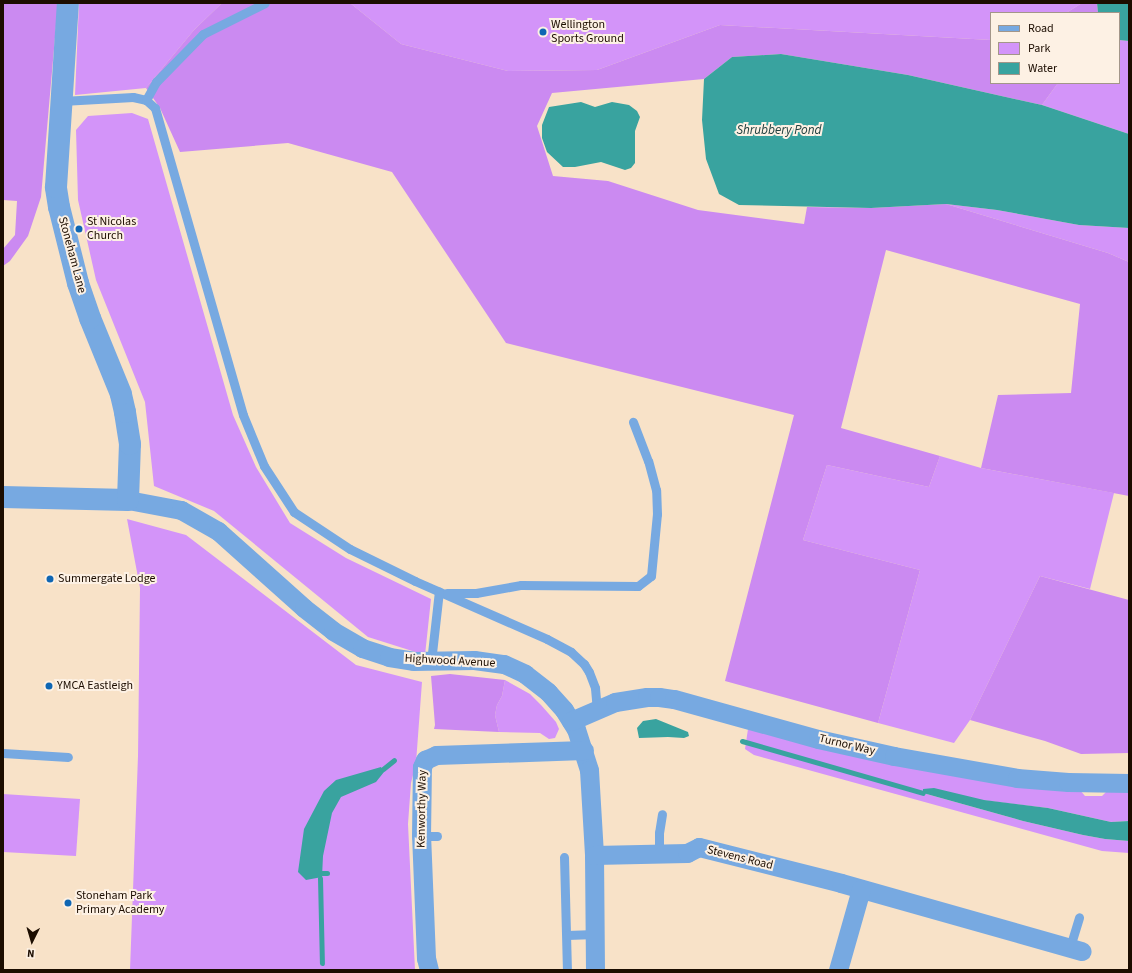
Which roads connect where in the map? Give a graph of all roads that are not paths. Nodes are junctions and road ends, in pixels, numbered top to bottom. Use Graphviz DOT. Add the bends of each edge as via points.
graph roads {
  1 [pos="68,3"];
  2 [pos="265,3"];
  3 [pos="146,100"];
  4 [pos="60,101"];
  5 [pos="633,422"];
  6 [pos="3,497"];
  7 [pos="128,500"];
  8 [pos="441,592"];
  9 [pos="431,662"];
  10 [pos="597,709"];
  11 [pos="571,721"];
  12 [pos="584,750"];
  13 [pos="3,753"];
  14 [pos="68,757"];
  15 [pos="1129,783"];
  16 [pos="662,814"];
  17 [pos="659,853"];
  18 [pos="594,855"];
  19 [pos="564,857"];
  20 [pos="861,889"];
  21 [pos="1079,917"];
  22 [pos="595,934"];
  23 [pos="567,935"];
  24 [pos="1076,949"];
  25 [pos="429,970"];
  26 [pos="567,970"];
  27 [pos="595,970"];
  28 [pos="838,970"];
  1 -- 4 [label="street, Stoneham Lane"];
  2 -- 3 [label="lane" via="203,34 156,82"];
  3 -- 4 [label="lane" via="133,96"];
  3 -- 8 [label="lane" via="155,108 243,415 264,466 294,512 350,549"];
  4 -- 7 [label="street, Stoneham Lane" via="56,187 59,207 68,248 90,318 123,402 130,444"];
  5 -- 8 [label="lane" via="656,490 657,514 651,576 638,586 521,585 476,593"];
  6 -- 7 [label="street"];
  7 -- 9 [label="street, Highwood Avenue" via="181,510 218,531 304,608 333,631 362,648 398,659"];
  8 -- 9 [label="lane"];
  8 -- 10 [label="lane" via="570,652 589,672 595,688"];
  9 -- 11 [label="street, Highwood Avenue" via="474,660 512,667 543,687"];
  10 -- 11 [label="street, Turnor Way"];
  10 -- 15 [label="street, Turnor Way" via="634,698 674,699 818,739 1017,778"];
  11 -- 12 [label="street, Highwood Avenue"];
  12 -- 18 [label="street, Highwood Avenue" via="590,776"];
  12 -- 25 [label="street, Kenworthy Way" via="429,757 422,767 429,836 426,958"];
  13 -- 14 [label="lane"];
  16 -- 17 [label="lane"];
  17 -- 18 [label="street, Stevens Road"];
  17 -- 20 [label="street, Stevens Road" via="687,853 699,847"];
  18 -- 22 [label="street, Highwood Avenue"];
  19 -- 23 [label="lane"];
  20 -- 24 [label="street, Stevens Road"];
  20 -- 28 [label="street"];
  21 -- 24 [label="lane"];
  22 -- 23 [label="lane"];
  22 -- 27 [label="street, Highwood Avenue"];
  23 -- 26 [label="lane"];
}
